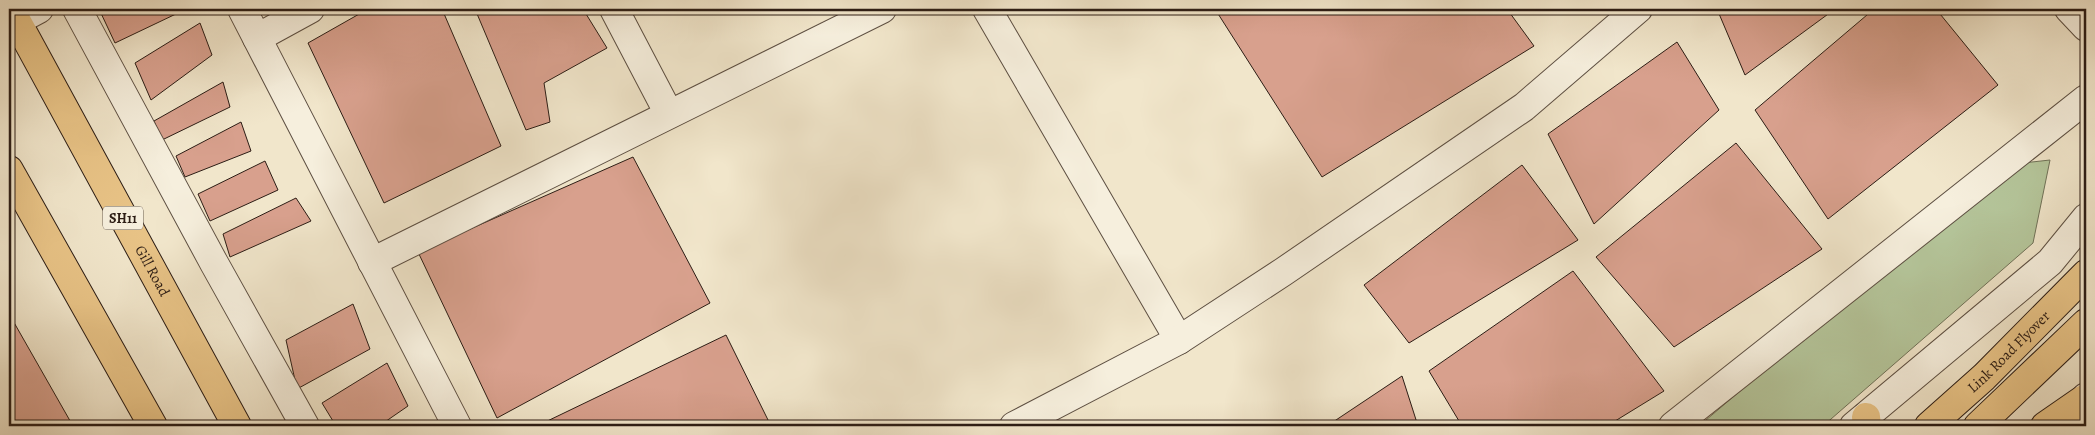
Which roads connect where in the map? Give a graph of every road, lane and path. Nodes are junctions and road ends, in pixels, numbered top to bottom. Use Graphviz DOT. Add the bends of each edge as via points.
graph roads {
  1 [pos="77,9"];
  2 [pos="242,9"];
  3 [pos="310,9"];
  4 [pos="614,9"];
  5 [pos="882,9"];
  6 [pos="987,9"];
  7 [pos="1638,9"];
  8 [pos="2069,9"];
  9 [pos="18,16"];
  10 [pos="2086,27"];
  11 [pos="256,38"];
  12 [pos="2086,99"];
  13 [pos="669,114"];
  14 [pos="9,170"];
  15 [pos="2086,218"];
  16 [pos="372,262"];
  17 [pos="2086,274"];
  18 [pos="2086,323"];
  19 [pos="1179,340"];
  20 [pos="2085,398"];
  21 [pos="1863,423"];
  22 [pos="153,426"];
  23 [pos="237,426"];
  24 [pos="306,426"];
  25 [pos="457,426"];
  26 [pos="1014,426"];
  27 [pos="1673,426"];
  28 [pos="1928,426"];
  29 [pos="1978,426"];
  30 [pos="2045,426"];
  31 [pos="2073,426"];
  1 -- 24 [label="street"];
  2 -- 11 [label="street"];
  3 -- 11 [label="street"];
  4 -- 13 [label="street"];
  5 -- 13 [label="street"];
  6 -- 19 [label="street"];
  7 -- 19 [label="street" via="1524,107"];
  8 -- 10 [label="street"];
  9 -- 23 [label="main road, Gill Road / SH11"];
  11 -- 16 [label="street"];
  12 -- 27 [label="street"];
  13 -- 16 [label="street"];
  14 -- 22 [label="main road"];
  15 -- 21 [label="street" via="2050,262"];
  16 -- 25 [label="street"];
  17 -- 28 [label="main road, Link Road Flyover" via="1984,377"];
  18 -- 29 [label="main road"];
  19 -- 26 [label="street"];
  20 -- 30 [label="main road"];
  20 -- 31 [label="street"];
}
